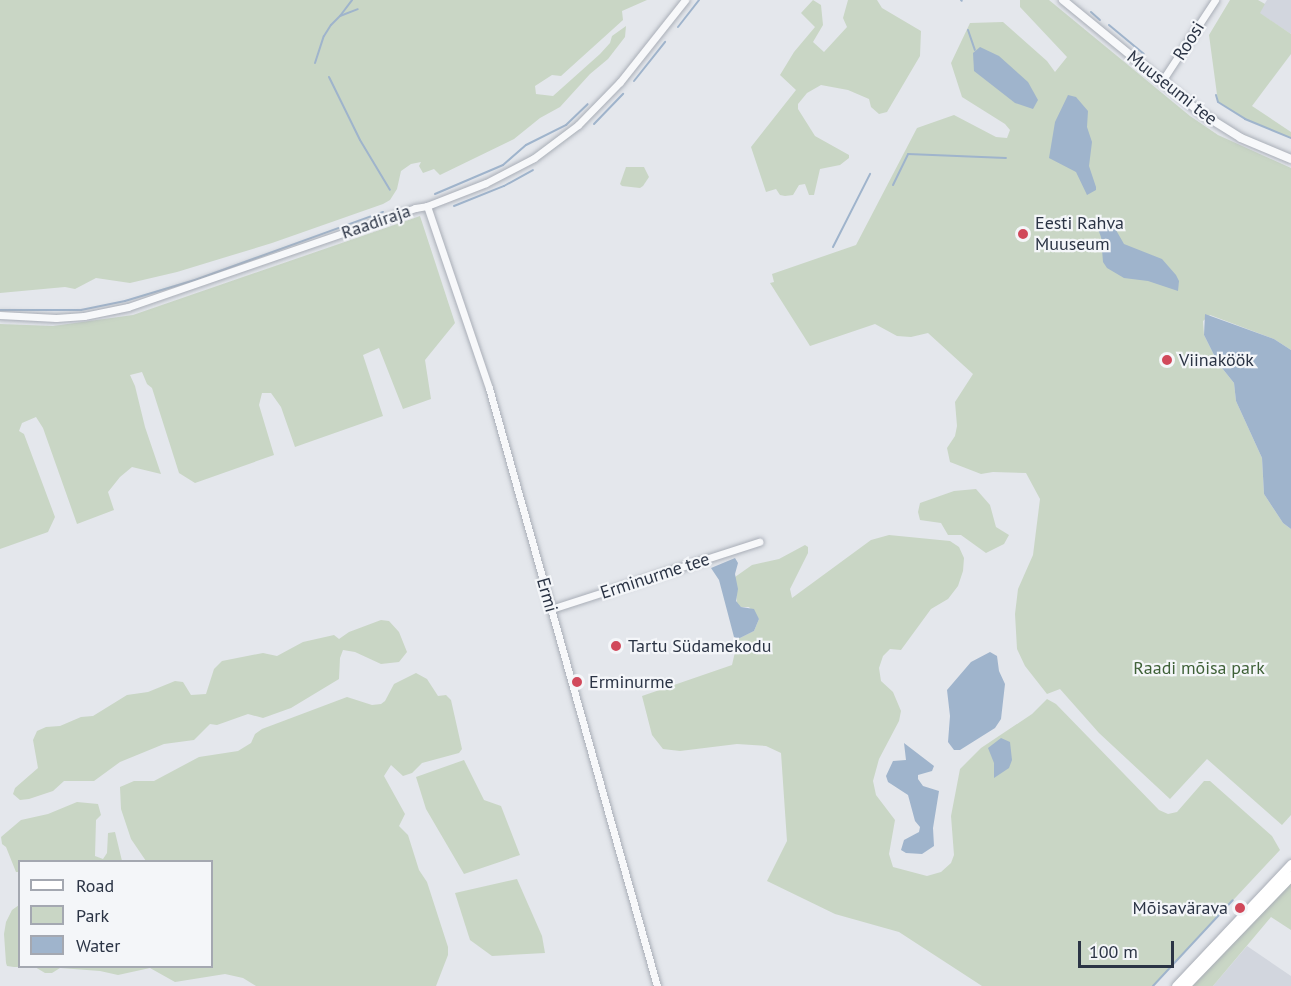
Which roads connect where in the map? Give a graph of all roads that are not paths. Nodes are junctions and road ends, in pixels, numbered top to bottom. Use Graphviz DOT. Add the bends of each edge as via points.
graph roads {
  1 [pos="685,0"];
  2 [pos="1063,0"];
  3 [pos="1215,0"];
  4 [pos="1162,81"];
  5 [pos="1291,159"];
  6 [pos="427,206"];
  7 [pos="0,315"];
  8 [pos="759,542"];
  9 [pos="551,609"];
  10 [pos="1291,864"];
  11 [pos="1291,876"];
  12 [pos="1187,985"];
  13 [pos="657,986"];
  14 [pos="1176,986"];
  1 -- 6 [label="street, Raadiraja" via="606,98 571,131 505,173"];
  2 -- 4 [label="street, Muuseumi tee"];
  3 -- 4 [label="street, Roosi"];
  4 -- 5 [label="street, Muuseumi tee" via="1219,125"];
  6 -- 7 [label="street, Raadiraja" via="128,307 56,318"];
  6 -- 9 [label="street, Ermi" via="489,388"];
  8 -- 9 [label="street, Erminurme tee"];
  9 -- 13 [label="street, Ermi"];
  10 -- 14 [label="main road"];
  11 -- 12 [label="main road"];
}
